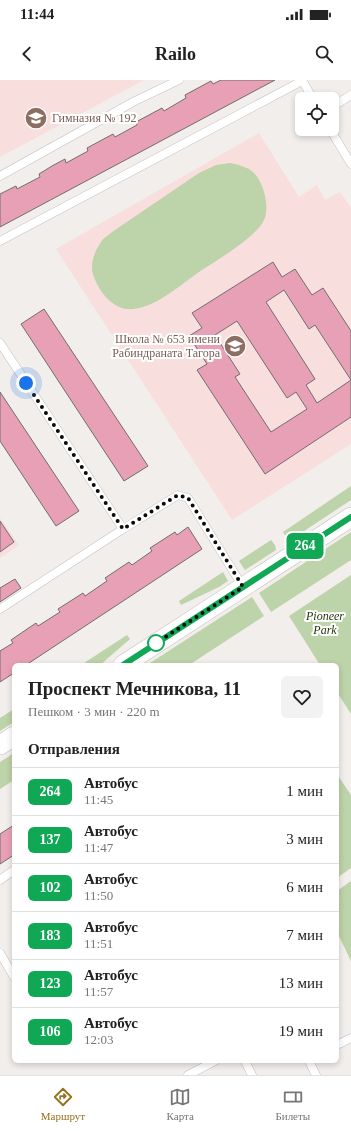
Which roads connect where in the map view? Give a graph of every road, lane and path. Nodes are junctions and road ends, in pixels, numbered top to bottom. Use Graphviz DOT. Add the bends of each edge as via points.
graph roads {
  1 [pos="179,80"];
  2 [pos="302,80"];
  3 [pos="309,92"];
  4 [pos="351,95"];
  5 [pos="339,102"];
  6 [pos="334,136"];
  7 [pos="351,164"];
  8 [pos="0,176"];
  9 [pos="0,241"];
  10 [pos="0,343"];
  11 [pos="351,517"];
  12 [pos="123,529"];
  13 [pos="243,587"];
  14 [pos="0,609"];
  15 [pos="126,663"];
  16 [pos="12,737"];
  17 [pos="0,745"];
  18 [pos="12,871"];
  19 [pos="0,880"];
  20 [pos="0,953"];
  21 [pos="12,974"];
  22 [pos="351,1038"];
  23 [pos="339,1044"];
  24 [pos="211,1063"];
  25 [pos="246,1063"];
  26 [pos="310,1063"];
  27 [pos="188,1075"];
  28 [pos="252,1075"];
  29 [pos="316,1075"];
  1 -- 8 [label="lane" via="135,101"];
  2 -- 3 [label="lane"];
  2 -- 9 [label="lane"];
  4 -- 5 [label="lane"];
  6 -- 7 [label="lane"];
  10 -- 12 [label="lane"];
  11 -- 13 [label="street"];
  12 -- 13 [label="lane" via="178,495 188,498"];
  12 -- 14 [label="lane"];
  13 -- 15 [label="street"];
  16 -- 17 [label="street"];
  18 -- 19 [label="lane"];
  20 -- 21 [label="lane"];
  22 -- 23 [label="lane"];
  24 -- 27 [label="lane"];
  25 -- 28 [label="lane"];
  26 -- 29 [label="lane"];
}
